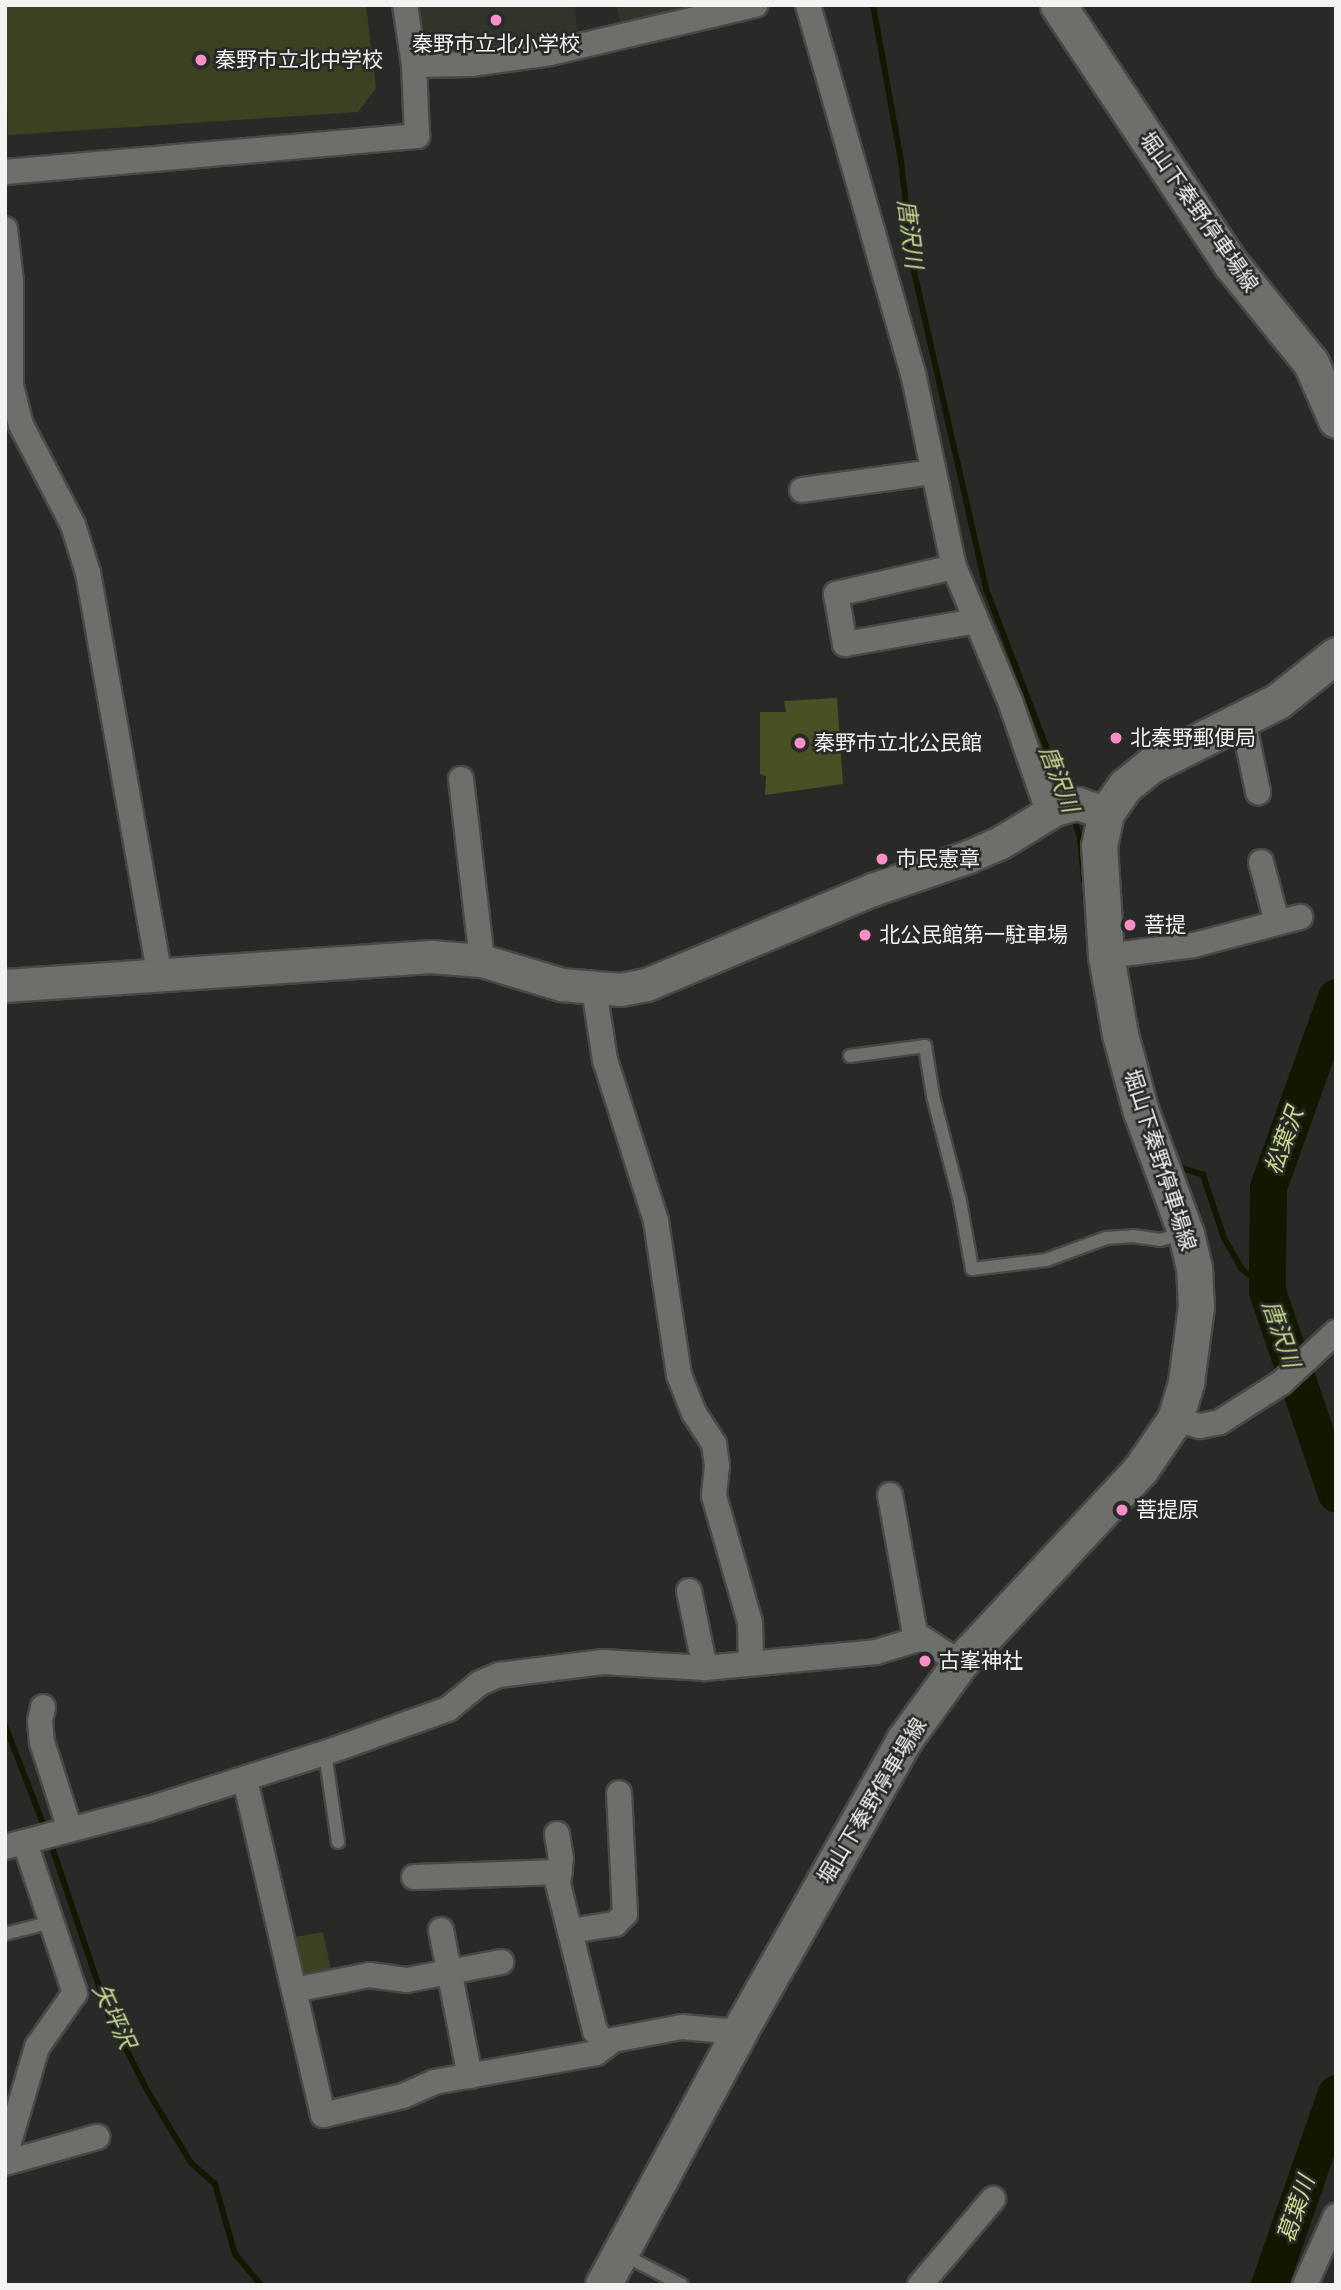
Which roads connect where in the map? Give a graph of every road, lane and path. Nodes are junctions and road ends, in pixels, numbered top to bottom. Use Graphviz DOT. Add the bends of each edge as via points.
graph roads {
  1 [pos="405,5"];
  2 [pos="755,5"];
  3 [pos="808,5"];
  4 [pos="1058,5"];
  5 [pos="414,65"];
  6 [pos="5,172"];
  7 [pos="5,229"];
  8 [pos="1336,420"];
  9 [pos="933,472"];
  10 [pos="802,490"];
  11 [pos="954,567"];
  12 [pos="975,621"];
  13 [pos="1336,655"];
  14 [pos="1243,720"];
  15 [pos="461,779"];
  16 [pos="1258,792"];
  17 [pos="1072,810"];
  18 [pos="1261,862"];
  19 [pos="1105,956"];
  20 [pos="482,961"];
  21 [pos="160,976"];
  22 [pos="5,986"];
  23 [pos="594,989"];
  24 [pos="850,1056"];
  25 [pos="1186,1234"];
  26 [pos="1336,1332"];
  27 [pos="1175,1419"];
  28 [pos="890,1495"];
  29 [pos="688,1591"];
  30 [pos="916,1640"];
  31 [pos="751,1663"];
  32 [pos="960,1663"];
  33 [pos="705,1668"];
  34 [pos="43,1707"];
  35 [pos="325,1753"];
  36 [pos="245,1780"];
  37 [pos="619,1793"];
  38 [pos="65,1831"];
  39 [pos="557,1834"];
  40 [pos="338,1842"];
  41 [pos="15,1845"];
  42 [pos="560,1872"];
  43 [pos="414,1877"];
  44 [pos="52,1922"];
  45 [pos="441,1930"];
  46 [pos="570,1931"];
  47 [pos="5,1934"];
  48 [pos="501,1962"];
  49 [pos="449,1969"];
  50 [pos="294,1990"];
  51 [pos="738,2032"];
  52 [pos="606,2045"];
  53 [pos="470,2076"];
  54 [pos="97,2137"];
  55 [pos="5,2156"];
  56 [pos="5,2163"];
  57 [pos="993,2199"];
  58 [pos="1336,2216"];
  59 [pos="620,2253"];
  60 [pos="603,2285"];
  61 [pos="682,2285"];
  62 [pos="920,2285"];
  63 [pos="1305,2285"];
  1 -- 5 [label="street"];
  2 -- 5 [label="street" via="550,53 471,64"];
  3 -- 9 [label="street" via="913,373"];
  4 -- 8 [label="main road, 堀山下秦野停車場線" via="1231,264 1311,363"];
  5 -- 6 [label="street" via="417,136"];
  7 -- 21 [label="street" via="11,282 11,386 22,425 73,525 88,573"];
  9 -- 10 [label="street"];
  9 -- 11 [label="street"];
  11 -- 12 [label="street"];
  11 -- 12 [label="street" via="836,594 845,644"];
  12 -- 17 [label="street" via="1010,701"];
  13 -- 14 [label="main road, 堀山下秦野停車場線" via="1295,689"];
  14 -- 16 [label="street"];
  14 -- 17 [label="main road, 堀山下秦野停車場線"];
  15 -- 20 [label="street"];
  17 -- 19 [label="main road, 堀山下秦野停車場線" via="1099,846"];
  17 -- 23 [label="street" via="969,857 873,890 648,985"];
  18 -- 19 [label="street" via="1289,920 1194,945"];
  19 -- 25 [label="main road, 堀山下秦野停車場線" via="1120,1034"];
  20 -- 21 [label="street" via="432,957"];
  20 -- 23 [label="street" via="562,985"];
  21 -- 22 [label="street"];
  23 -- 31 [label="street" via="605,1060 656,1221 679,1375 694,1413 714,1444 714,1496 750,1622"];
  24 -- 25 [label="lane" via="925,1046 972,1269 1046,1261 1106,1238 1160,1240"];
  25 -- 27 [label="main road, 堀山下秦野停車場線" via="1196,1306 1186,1382"];
  26 -- 27 [label="street" via="1263,1396 1220,1422 1200,1426"];
  27 -- 32 [label="main road, 堀山下秦野停車場線" via="1139,1470"];
  28 -- 30 [label="street"];
  29 -- 33 [label="street"];
  30 -- 31 [label="street" via="876,1652"];
  30 -- 32 [label="street" via="922,1638"];
  31 -- 33 [label="street"];
  32 -- 51 [label="main road, 堀山下秦野停車場線" via="904,1740"];
  33 -- 35 [label="street" via="603,1662 499,1675 480,1683 448,1709"];
  34 -- 38 [label="street" via="42,1742"];
  35 -- 36 [label="street"];
  35 -- 40 [label="lane"];
  36 -- 38 [label="street"];
  36 -- 50 [label="street"];
  37 -- 46 [label="street" via="625,1914 615,1924"];
  38 -- 41 [label="street"];
  39 -- 42 [label="street"];
  41 -- 44 [label="street"];
  42 -- 43 [label="street"];
  42 -- 46 [label="street" via="558,1884"];
  44 -- 47 [label="lane"];
  44 -- 55 [label="street" via="75,1993 37,2047"];
  45 -- 49 [label="street"];
  46 -- 52 [label="street" via="595,2031"];
  48 -- 49 [label="street" via="457,1972"];
  49 -- 50 [label="street" via="407,1980 370,1975"];
  49 -- 53 [label="street"];
  50 -- 53 [label="street" via="323,2115"];
  51 -- 52 [label="street" via="682,2027"];
  51 -- 59 [label="main road, 堀山下秦野停車場線"];
  52 -- 53 [label="street" via="596,2053"];
  54 -- 56 [label="street"];
  57 -- 62 [label="street"];
  58 -- 63 [label="street"];
  59 -- 60 [label="main road, 堀山下秦野停車場線"];
  59 -- 61 [label="lane"];
}
